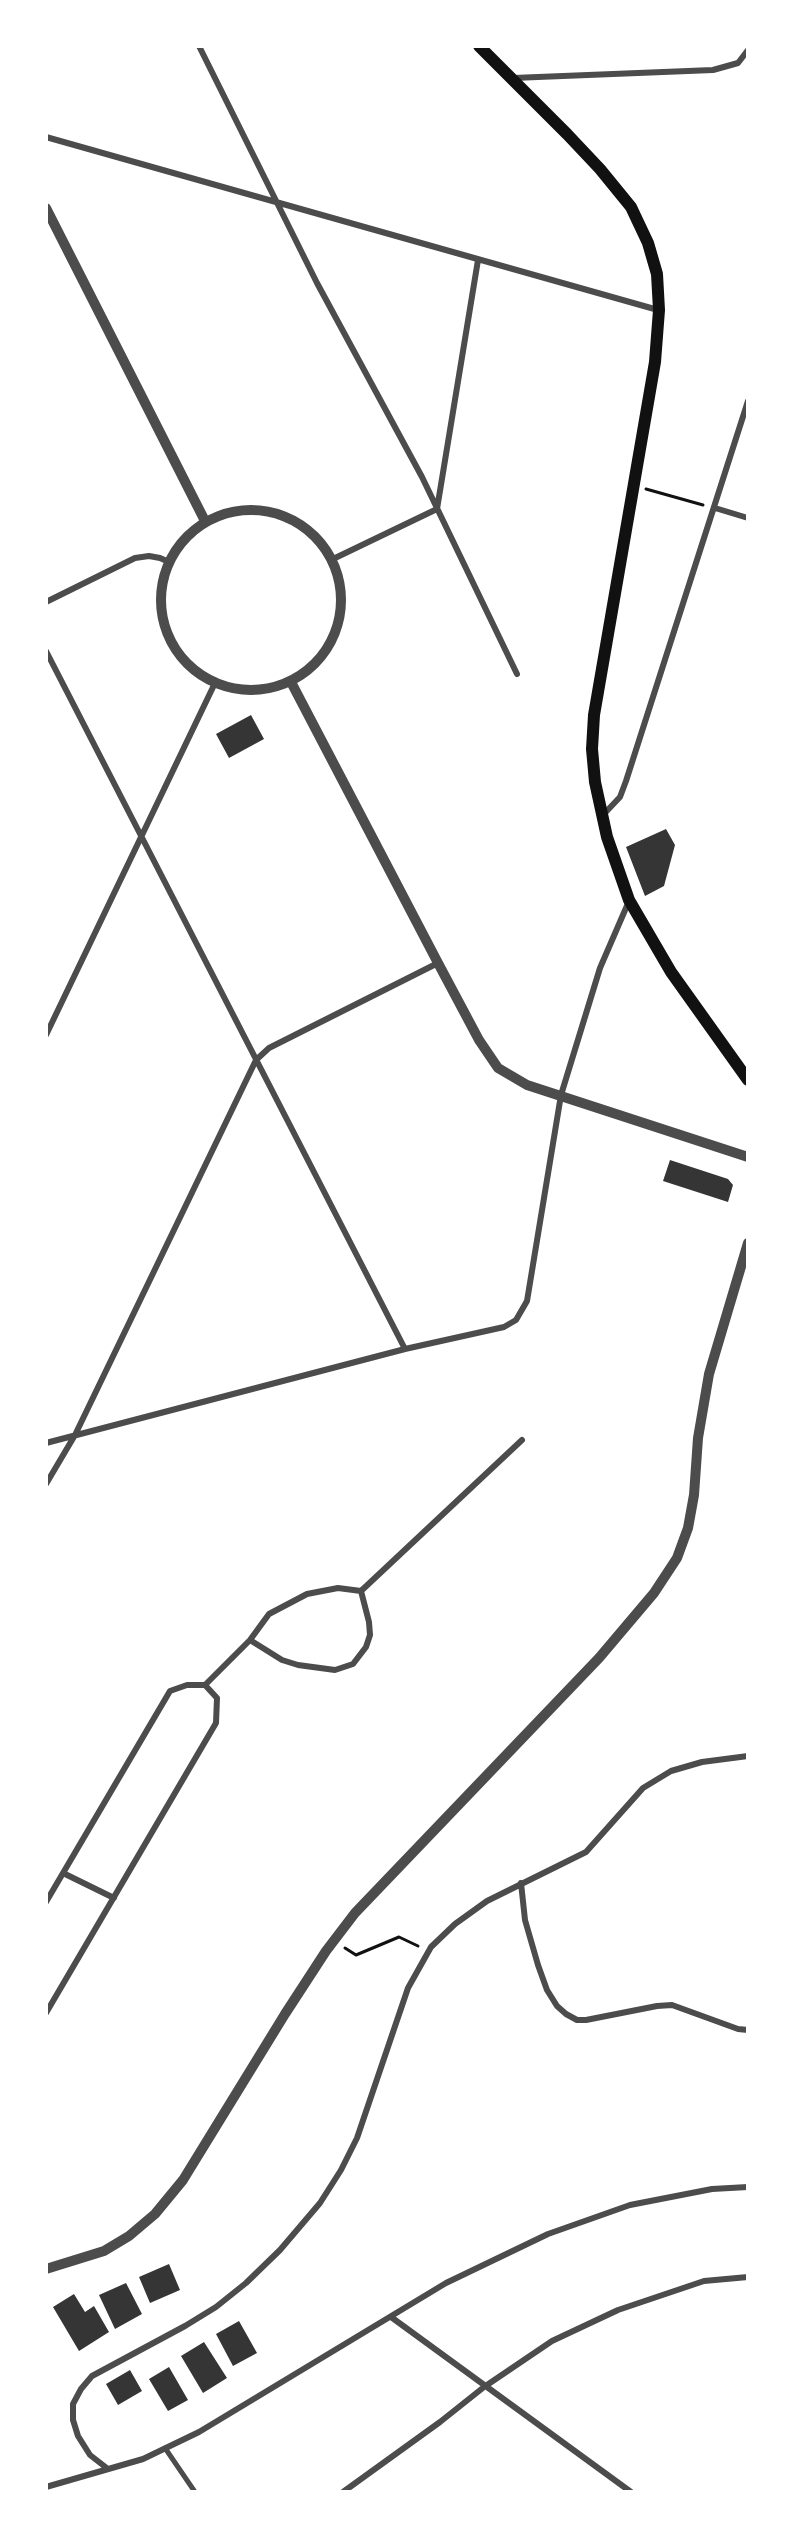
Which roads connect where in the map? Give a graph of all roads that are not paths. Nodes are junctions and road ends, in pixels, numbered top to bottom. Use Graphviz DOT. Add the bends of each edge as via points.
graph roads {
  1 [pos="199,46"];
  2 [pos="479,46"];
  3 [pos="747,50"];
  4 [pos="512,78"];
  5 [pos="46,136"];
  6 [pos="277,200"];
  7 [pos="46,208"];
  8 [pos="478,260"];
  9 [pos="659,310"];
  10 [pos="747,401"];
  11 [pos="715,508"];
  12 [pos="437,509"];
  13 [pos="747,518"];
  14 [pos="206,521"];
  15 [pos="333,559"];
  16 [pos="168,562"];
  17 [pos="46,602"];
  18 [pos="46,651"];
  19 [pos="517,674"];
  20 [pos="291,682"];
  21 [pos="214,683"];
  22 [pos="602,816"];
  23 [pos="141,835"];
  24 [pos="629,900"];
  25 [pos="438,963"];
  26 [pos="46,1035"];
  27 [pos="256,1060"];
  28 [pos="747,1080"];
  29 [pos="561,1095"];
  30 [pos="747,1157"];
  31 [pos="747,1243"];
  32 [pos="405,1349"];
  33 [pos="75,1435"];
  34 [pos="522,1440"];
  35 [pos="46,1443"];
  36 [pos="46,1485"];
  37 [pos="361,1591"];
  38 [pos="250,1640"];
  39 [pos="205,1685"];
  40 [pos="747,1756"];
  41 [pos="63,1873"];
  42 [pos="521,1883"];
  43 [pos="114,1898"];
  44 [pos="46,1902"];
  45 [pos="46,2013"];
  46 [pos="747,2030"];
  47 [pos="747,2187"];
  48 [pos="46,2269"];
  49 [pos="747,2277"];
  50 [pos="391,2317"];
  51 [pos="484,2387"];
  52 [pos="165,2448"];
  53 [pos="108,2469"];
  54 [pos="46,2487"];
  55 [pos="195,2492"];
  56 [pos="343,2492"];
  57 [pos="631,2492"];
  1 -- 6 [label="street"];
  2 -- 4 [label="main road"];
  3 -- 4 [label="street" via="738,63 713,70"];
  4 -- 9 [label="main road" via="631,207 657,274"];
  5 -- 6 [label="street"];
  6 -- 8 [label="street"];
  6 -- 12 [label="street"];
  7 -- 14 [label="street"];
  8 -- 9 [label="street"];
  8 -- 12 [label="street"];
  9 -- 22 [label="main road" via="655,362 594,715 592,749"];
  10 -- 11 [label="street"];
  11 -- 13 [label="street"];
  11 -- 22 [label="street" via="623,789"];
  12 -- 15 [label="street"];
  12 -- 19 [label="street"];
  14 -- 15 [label="street" via="253,509 277,513 306,528"];
  14 -- 16 [label="street" via="184,539"];
  15 -- 20 [label="street" via="341,587 341,615 332,643 315,666"];
  16 -- 17 [label="street" via="149,556 135,558"];
  16 -- 21 [label="street" via="161,590 162,619 173,645 191,668"];
  18 -- 23 [label="street"];
  20 -- 21 [label="street" via="266,690 240,690"];
  20 -- 25 [label="street"];
  21 -- 23 [label="street"];
  22 -- 24 [label="main road"];
  23 -- 26 [label="street"];
  23 -- 27 [label="street"];
  24 -- 28 [label="main road" via="671,972"];
  24 -- 29 [label="street" via="600,968"];
  25 -- 27 [label="street" via="269,1048"];
  25 -- 29 [label="street" via="498,1068 527,1085"];
  27 -- 32 [label="street"];
  27 -- 33 [label="street"];
  29 -- 30 [label="street"];
  29 -- 32 [label="street" via="527,1301 516,1320 504,1327"];
  31 -- 48 [label="street" via="709,1374 688,1528 677,1558 654,1593 599,1658 355,1912 285,2014 189,2171 155,2214 104,2251"];
  32 -- 33 [label="street"];
  33 -- 35 [label="street"];
  33 -- 36 [label="street"];
  34 -- 37 [label="street"];
  37 -- 38 [label="street" via="338,1588 290,1601 269,1614"];
  37 -- 38 [label="street" via="370,1635 354,1664 335,1670 298,1665"];
  38 -- 39 [label="street"];
  39 -- 41 [label="street" via="170,1691"];
  39 -- 43 [label="street" via="217,1698 216,1723"];
  40 -- 42 [label="street" via="671,1771 643,1788 586,1852"];
  41 -- 43 [label="street"];
  41 -- 44 [label="street"];
  42 -- 46 [label="street" via="525,1920 538,1965 547,1990 566,2014 586,2020 672,2005"];
  42 -- 53 [label="street" via="455,1924 429,1952 408,1988 357,2138 320,2203 280,2250 216,2307 92,2376 81,2389 73,2404 78,2436 90,2455"];
  43 -- 45 [label="street"];
  47 -- 50 [label="street" via="630,2205 548,2234 478,2265"];
  49 -- 51 [label="street" via="704,2282 618,2310 552,2341"];
  50 -- 51 [label="street"];
  50 -- 52 [label="street" via="199,2433"];
  51 -- 56 [label="street"];
  51 -- 57 [label="street"];
  52 -- 53 [label="street"];
  52 -- 55 [label="street"];
  53 -- 54 [label="street"];
}
